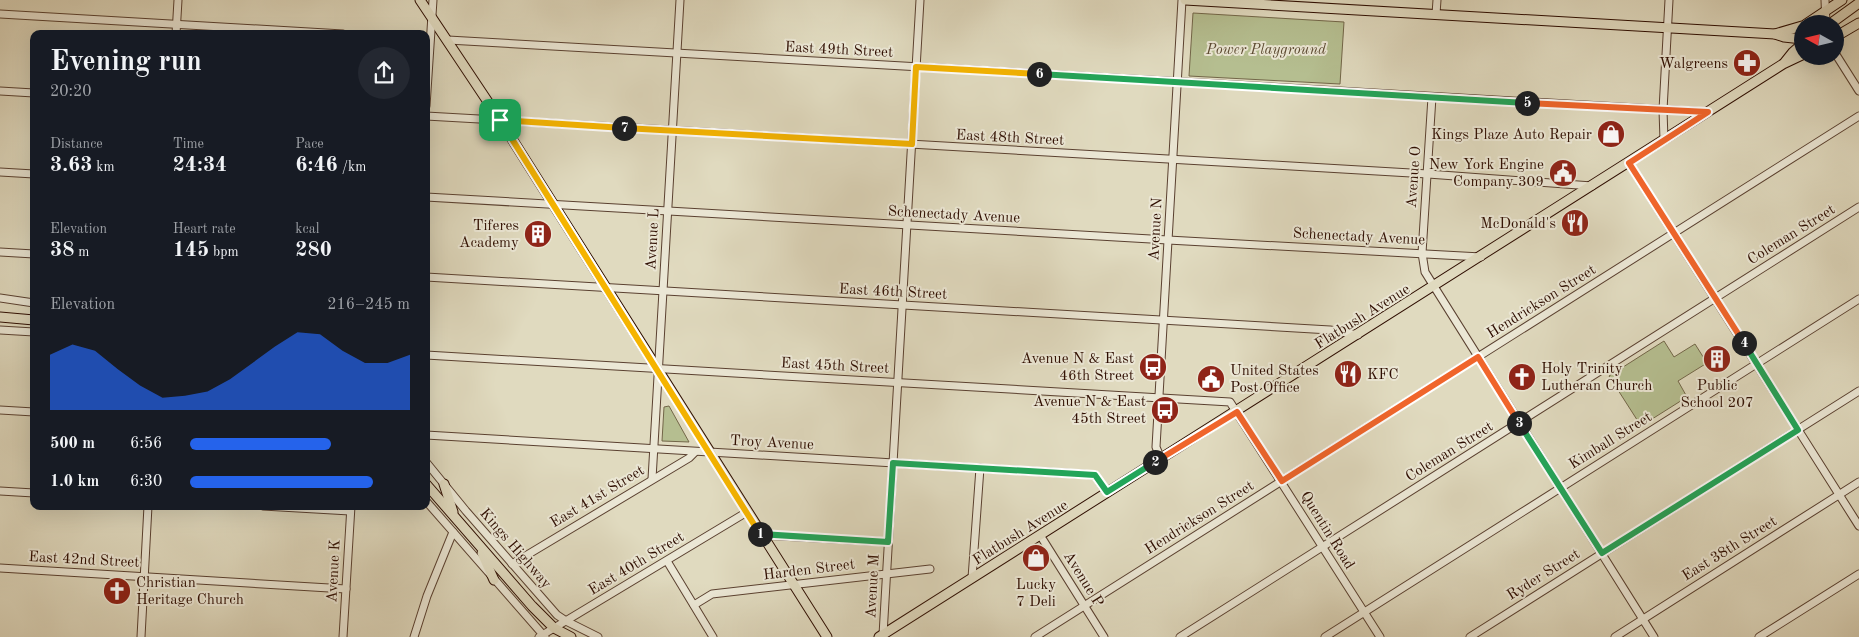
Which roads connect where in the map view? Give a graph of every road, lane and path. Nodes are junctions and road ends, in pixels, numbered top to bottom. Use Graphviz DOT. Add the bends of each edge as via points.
graph roads {
  1 [pos="178,0"];
  2 [pos="420,0"];
  3 [pos="433,0"];
  4 [pos="680,0"];
  5 [pos="920,0"];
  6 [pos="1184,0"];
  7 [pos="1437,0"];
  8 [pos="1670,0"];
  9 [pos="1824,0"];
  10 [pos="1842,0"];
  11 [pos="1859,3"];
  12 [pos="1825,11"];
  13 [pos="0,14"];
  14 [pos="1436,14"];
  15 [pos="1819,15"];
  16 [pos="1825,15"];
  17 [pos="1842,15"];
  18 [pos="432,17"];
  19 [pos="1859,22"];
  20 [pos="176,24"];
  21 [pos="1668,28"];
  22 [pos="1794,28"];
  23 [pos="176,30"];
  24 [pos="276,30"];
  25 [pos="430,30"];
  26 [pos="1844,31"];
  27 [pos="1775,34"];
  28 [pos="1794,38"];
  29 [pos="448,40"];
  30 [pos="1794,51"];
  31 [pos="677,53"];
  32 [pos="1794,59"];
  33 [pos="1783,64"];
  34 [pos="1843,65"];
  35 [pos="916,67"];
  36 [pos="1177,82"];
  37 [pos="0,91"];
  38 [pos="1859,91"];
  39 [pos="30,93"];
  40 [pos="1432,97"];
  41 [pos="1663,110"];
  42 [pos="1708,112"];
  43 [pos="430,116"];
  44 [pos="1859,116"];
  45 [pos="500,120"];
  46 [pos="672,130"];
  47 [pos="1664,140"];
  48 [pos="912,144"];
  49 [pos="1173,160"];
  50 [pos="1629,163"];
  51 [pos="0,172"];
  52 [pos="30,174"];
  53 [pos="1428,174"];
  54 [pos="1593,186"];
  55 [pos="430,197"];
  56 [pos="552,204"];
  57 [pos="1859,207"];
  58 [pos="668,211"];
  59 [pos="907,225"];
  60 [pos="1674,233"];
  61 [pos="1168,240"];
  62 [pos="0,252"];
  63 [pos="1422,253"];
  64 [pos="30,254"];
  65 [pos="1481,257"];
  66 [pos="430,277"];
  67 [pos="1434,286"];
  68 [pos="606,288"];
  69 [pos="663,291"];
  70 [pos="0,298"];
  71 [pos="1715,298"];
  72 [pos="1859,299"];
  73 [pos="30,302"];
  74 [pos="903,305"];
  75 [pos="0,317"];
  76 [pos="30,320"];
  77 [pos="1163,320"];
  78 [pos="0,330"];
  79 [pos="30,332"];
  80 [pos="1358,335"];
  81 [pos="430,355"];
  82 [pos="1478,357"];
  83 [pos="1757,364"];
  84 [pos="658,369"];
  85 [pos="898,382"];
  86 [pos="1859,391"];
  87 [pos="1159,398"];
  88 [pos="0,410"];
  89 [pos="30,412"];
  90 [pos="1237,412"];
  91 [pos="1519,422"];
  92 [pos="1798,430"];
  93 [pos="430,435"];
  94 [pos="654,449"];
  95 [pos="695,452"];
  96 [pos="709,452"];
  97 [pos="1161,459"];
  98 [pos="893,463"];
  99 [pos="430,467"];
  100 [pos="980,468"];
  101 [pos="652,479"];
  102 [pos="1282,481"];
  103 [pos="1859,482"];
  104 [pos="444,484"];
  105 [pos="430,488"];
  106 [pos="1560,488"];
  107 [pos="0,491"];
  108 [pos="1107,492"];
  109 [pos="30,493"];
  110 [pos="1839,495"];
  111 [pos="430,506"];
  112 [pos="148,510"];
  113 [pos="351,510"];
  114 [pos="746,512"];
  115 [pos="454,514"];
  116 [pos="1859,526"];
  117 [pos="453,532"];
  118 [pos="761,535"];
  119 [pos="1040,535"];
  120 [pos="888,542"];
  121 [pos="478,544"];
  122 [pos="1323,547"];
  123 [pos="1602,553"];
  124 [pos="667,561"];
  125 [pos="512,564"];
  126 [pos="0,568"];
  127 [pos="930,569"];
  128 [pos="887,573"];
  129 [pos="1859,574"];
  130 [pos="144,577"];
  131 [pos="972,578"];
  132 [pos="494,580"];
  133 [pos="793,584"];
  134 [pos="346,589"];
  135 [pos="694,605"];
  136 [pos="1084,606"];
  137 [pos="1364,612"];
  138 [pos="1643,619"];
  139 [pos="566,621"];
  140 [pos="554,628"];
  141 [pos="542,636"];
  142 [pos="881,636"];
  143 [pos="141,637"];
  144 [pos="343,637"];
  145 [pos="414,637"];
  146 [pos="571,637"];
  147 [pos="598,637"];
  148 [pos="713,637"];
  149 [pos="826,637"];
  150 [pos="1035,637"];
  151 [pos="1104,637"];
  152 [pos="1180,637"];
  153 [pos="1325,637"];
  154 [pos="1380,637"];
  155 [pos="1470,637"];
  156 [pos="1615,637"];
  157 [pos="1654,637"];
  158 [pos="1759,637"];
  1 -- 20 [label="street"];
  2 -- 18 [label="main road"];
  3 -- 18 [label="street"];
  4 -- 31 [label="street, Avenue L"];
  5 -- 35 [label="street, Avenue M"];
  6 -- 14 [label="main road"];
  6 -- 36 [label="street, Avenue N"];
  7 -- 14 [label="street"];
  8 -- 21 [label="street"];
  9 -- 12 [label="street"];
  10 -- 12 [label="main road"];
  11 -- 17 [label="main road"];
  12 -- 15 [label="main road"];
  12 -- 16 [label="street"];
  13 -- 20 [label="street"];
  14 -- 21 [label="main road"];
  18 -- 25 [label="street"];
  18 -- 29 [label="main road"];
  19 -- 26 [label="main road"];
  20 -- 23 [label="street"];
  20 -- 24 [label="street"];
  21 -- 27 [label="main road"];
  21 -- 41 [label="street"];
  22 -- 27 [label="main road"];
  27 -- 28 [label="main road"];
  29 -- 31 [label="street, East 49th Street"];
  29 -- 45 [label="main road"];
  30 -- 33 [label="main road, Flatbush Avenue"];
  31 -- 35 [label="street, East 49th Street"];
  31 -- 46 [label="street, Avenue L"];
  32 -- 33 [label="main road, Flatbush Avenue"];
  33 -- 42 [label="main road, Flatbush Avenue"];
  34 -- 38 [label="street"];
  35 -- 36 [label="street, East 49th Street"];
  35 -- 48 [label="street, Avenue M"];
  36 -- 40 [label="street, East 49th Street"];
  36 -- 49 [label="street, Avenue N"];
  37 -- 39 [label="street"];
  40 -- 41 [label="street, East 49th Street"];
  40 -- 53 [label="street, Avenue O"];
  41 -- 42 [label="street, East 49th Street"];
  41 -- 47 [label="street"];
  42 -- 47 [label="main road, Flatbush Avenue"];
  43 -- 45 [label="street, East 48th Street"];
  44 -- 60 [label="street, Hendrickson Street"];
  45 -- 46 [label="street, East 48th Street"];
  45 -- 56 [label="main road"];
  46 -- 48 [label="street, East 48th Street"];
  46 -- 58 [label="street, Avenue L"];
  47 -- 50 [label="main road, Flatbush Avenue"];
  48 -- 49 [label="street, East 48th Street"];
  48 -- 59 [label="street, Avenue M"];
  49 -- 53 [label="street, East 48th Street"];
  49 -- 61 [label="street, Avenue N"];
  50 -- 54 [label="main road, Flatbush Avenue"];
  50 -- 60 [label="street"];
  51 -- 52 [label="street"];
  53 -- 54 [label="street, East 48th Street"];
  53 -- 63 [label="street, Avenue O"];
  54 -- 65 [label="main road, Flatbush Avenue"];
  55 -- 56 [label="street, Schenectady Avenue"];
  56 -- 58 [label="street, Schenectady Avenue"];
  56 -- 68 [label="main road"];
  57 -- 71 [label="street, Coleman Street"];
  58 -- 59 [label="street, Schenectady Avenue"];
  58 -- 69 [label="street, Avenue L"];
  59 -- 61 [label="street, Schenectady Avenue"];
  59 -- 74 [label="street, Avenue M"];
  60 -- 71 [label="street"];
  60 -- 82 [label="street, Hendrickson Street"];
  61 -- 63 [label="street, Schenectady Avenue"];
  61 -- 77 [label="street, Avenue N"];
  62 -- 64 [label="street"];
  63 -- 65 [label="street, Schenectady Avenue"];
  63 -- 67 [label="street, Avenue O" via="1425,272"];
  65 -- 67 [label="main road, Flatbush Avenue"];
  66 -- 68 [label="street, East 46th Street"];
  67 -- 80 [label="main road, Flatbush Avenue"];
  67 -- 82 [label="street, Avenue O"];
  68 -- 69 [label="street, East 46th Street"];
  68 -- 84 [label="main road"];
  69 -- 74 [label="street, East 46th Street"];
  69 -- 84 [label="street, Avenue L"];
  70 -- 73 [label="street"];
  71 -- 83 [label="street"];
  71 -- 91 [label="street, Coleman Street"];
  72 -- 83 [label="street, Kimball Street"];
  74 -- 77 [label="street, East 46th Street"];
  74 -- 85 [label="street, Avenue M"];
  75 -- 76 [label="main road"];
  77 -- 80 [label="street, East 46th Street" via="1330,330"];
  77 -- 87 [label="street, Avenue N"];
  78 -- 79 [label="street"];
  80 -- 90 [label="main road, Flatbush Avenue"];
  81 -- 84 [label="street, East 45th Street"];
  82 -- 91 [label="street, Avenue O"];
  82 -- 102 [label="street, Hendrickson Street"];
  83 -- 92 [label="street"];
  83 -- 106 [label="street, Kimball Street"];
  84 -- 85 [label="street, East 45th Street"];
  84 -- 94 [label="street, Avenue L"];
  84 -- 96 [label="main road"];
  85 -- 87 [label="street, East 45th Street"];
  85 -- 98 [label="street, Avenue M"];
  86 -- 92 [label="street, Ryder Street"];
  87 -- 90 [label="street, East 45th Street" via="1230,402"];
  87 -- 97 [label="street, Avenue N" via="1156,447"];
  88 -- 89 [label="street"];
  90 -- 97 [label="main road, Flatbush Avenue"];
  90 -- 102 [label="street, Quentin Road"];
  91 -- 106 [label="street, Avenue O"];
  91 -- 122 [label="street, Coleman Street"];
  92 -- 110 [label="street"];
  92 -- 123 [label="street, Ryder Street"];
  93 -- 94 [label="street, Troy Avenue"];
  94 -- 95 [label="street, Troy Avenue"];
  94 -- 101 [label="street, Avenue L"];
  95 -- 96 [label="street, Troy Avenue"];
  95 -- 101 [label="street, East 41st Street"];
  96 -- 98 [label="street, Troy Avenue"];
  96 -- 114 [label="main road"];
  97 -- 108 [label="main road, Flatbush Avenue"];
  98 -- 100 [label="street, Troy Avenue"];
  98 -- 120 [label="street, Avenue M"];
  99 -- 104 [label="street, Kings Highway"];
  100 -- 108 [label="street, Troy Avenue" via="1095,475"];
  100 -- 131 [label="street"];
  101 -- 125 [label="street, East 41st Street"];
  102 -- 122 [label="street, Quentin Road"];
  102 -- 136 [label="street, Hendrickson Street"];
  103 -- 110 [label="street, East 38th Street"];
  104 -- 115 [label="main road"];
  104 -- 125 [label="street, Kings Highway"];
  105 -- 115 [label="main road, Kings Highway"];
  106 -- 123 [label="street, Avenue O"];
  106 -- 137 [label="street, Kimball Street"];
  107 -- 109 [label="street"];
  108 -- 119 [label="main road, Flatbush Avenue"];
  110 -- 116 [label="street"];
  110 -- 138 [label="street, East 38th Street"];
  111 -- 117 [label="street"];
  112 -- 130 [label="street"];
  113 -- 134 [label="street, Avenue K"];
  114 -- 118 [label="main road"];
  114 -- 124 [label="street, East 40th Street"];
  115 -- 121 [label="main road, Kings Highway"];
  117 -- 132 [label="street"];
  117 -- 145 [label="street"];
  118 -- 120 [label="street"];
  118 -- 133 [label="main road"];
  119 -- 131 [label="main road, Flatbush Avenue"];
  119 -- 136 [label="street, Avenue P"];
  120 -- 128 [label="street, Avenue M"];
  121 -- 132 [label="main road"];
  121 -- 140 [label="main road, Kings Highway"];
  122 -- 137 [label="street, Quentin Road"];
  122 -- 152 [label="street, Coleman Street"];
  123 -- 138 [label="street, Avenue O"];
  123 -- 155 [label="street, Ryder Street"];
  124 -- 135 [label="street"];
  124 -- 139 [label="street, East 40th Street"];
  125 -- 139 [label="street, Kings Highway"];
  126 -- 130 [label="street, East 42nd Street"];
  127 -- 128 [label="street, Harden Street"];
  128 -- 133 [label="street, Harden Street"];
  128 -- 142 [label="street, Avenue M"];
  129 -- 158 [label="street"];
  130 -- 134 [label="street, East 42nd Street"];
  130 -- 143 [label="street"];
  131 -- 142 [label="main road, Flatbush Avenue"];
  132 -- 141 [label="street"];
  133 -- 135 [label="street, Harden Street" via="712,594"];
  133 -- 149 [label="main road"];
  134 -- 144 [label="street, Avenue K"];
  135 -- 148 [label="street"];
  136 -- 150 [label="street, Hendrickson Street"];
  136 -- 151 [label="street, Avenue P"];
  137 -- 153 [label="street, Kimball Street"];
  137 -- 154 [label="street, Quentin Road"];
  138 -- 156 [label="street, East 38th Street"];
  138 -- 157 [label="street, Avenue O"];
  139 -- 140 [label="street, East 40th Street"];
  139 -- 147 [label="street, Kings Highway"];
  140 -- 141 [label="street, East 40th Street"];
  140 -- 146 [label="main road, Kings Highway"];
}
